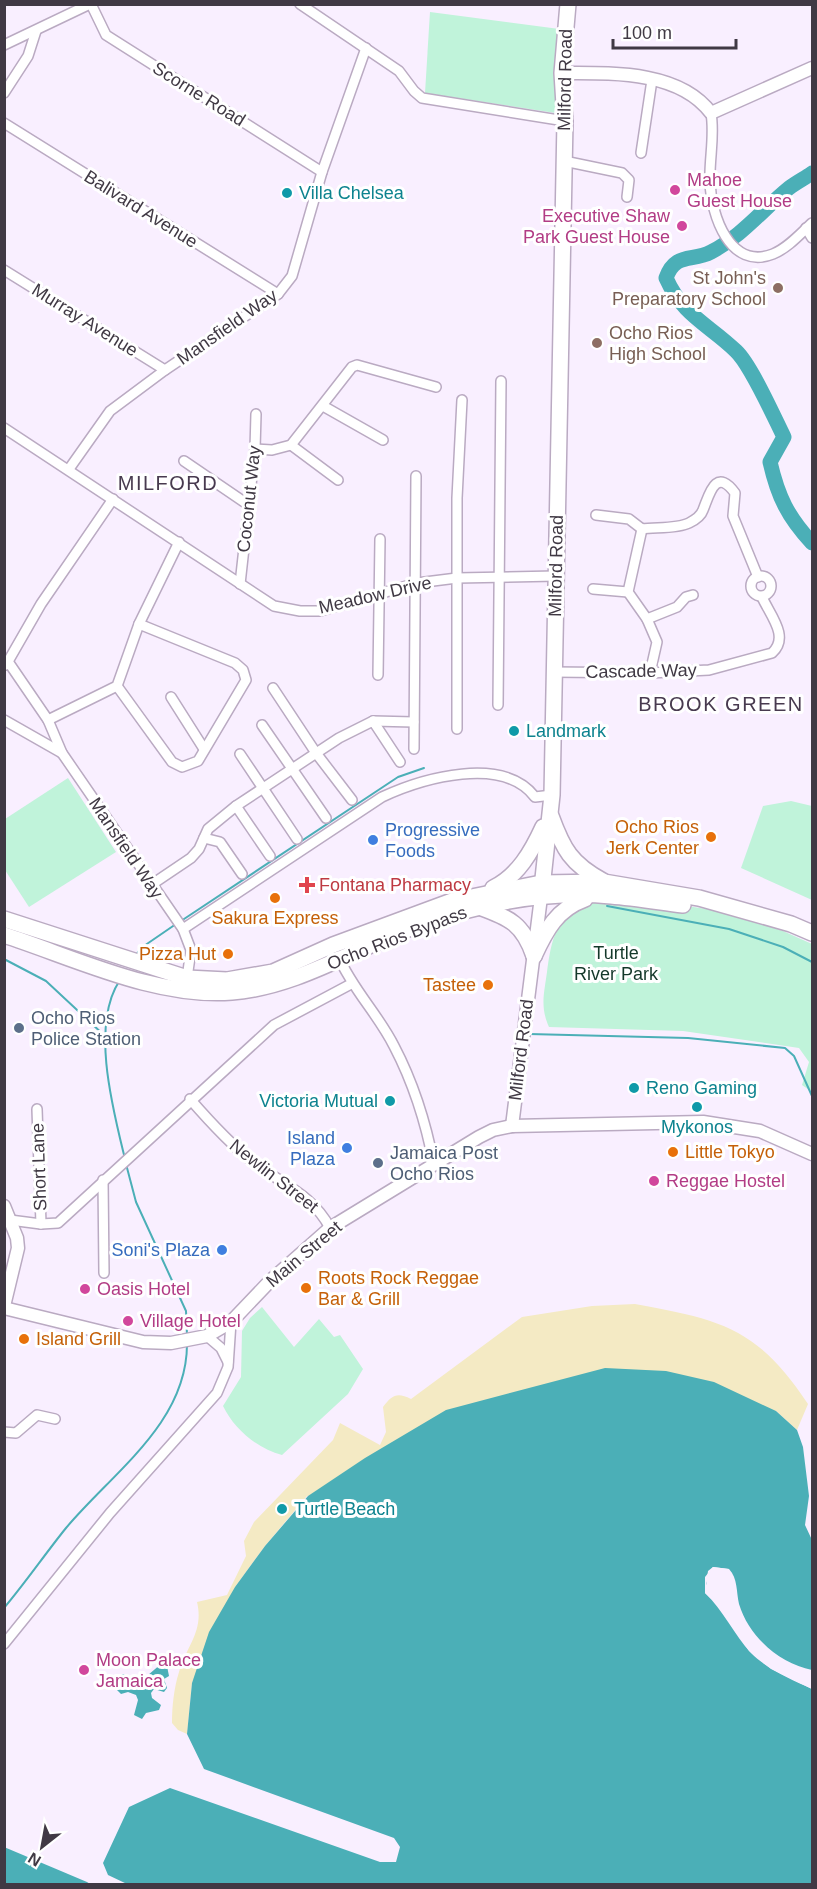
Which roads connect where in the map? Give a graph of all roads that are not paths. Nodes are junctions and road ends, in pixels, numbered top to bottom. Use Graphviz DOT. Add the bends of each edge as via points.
graph roads {
  1 [pos="91,4"];
  2 [pos="300,4"];
  3 [pos="568,4"];
  4 [pos="36,31"];
  5 [pos="4,45"];
  6 [pos="366,48"];
  7 [pos="813,68"];
  8 [pos="562,74"];
  9 [pos="652,80"];
  10 [pos="4,93"];
  11 [pos="711,113"];
  12 [pos="565,121"];
  13 [pos="4,123"];
  14 [pos="641,153"];
  15 [pos="564,161"];
  16 [pos="322,172"];
  17 [pos="627,197"];
  18 [pos="809,225"];
  19 [pos="813,238"];
  20 [pos="4,270"];
  21 [pos="278,294"];
  22 [pos="165,370"];
  23 [pos="501,381"];
  24 [pos="436,387"];
  25 [pos="462,400"];
  26 [pos="323,406"];
  27 [pos="256,414"];
  28 [pos="4,428"];
  29 [pos="383,440"];
  30 [pos="291,445"];
  31 [pos="255,449"];
  32 [pos="184,461"];
  33 [pos="69,469"];
  34 [pos="416,476"];
  35 [pos="338,480"];
  36 [pos="113,499"];
  37 [pos="250,506"];
  38 [pos="596,515"];
  39 [pos="642,529"];
  40 [pos="380,539"];
  41 [pos="179,542"];
  42 [pos="556,576"];
  43 [pos="758,577"];
  44 [pos="456,578"];
  45 [pos="499,579"];
  46 [pos="417,583"];
  47 [pos="240,584"];
  48 [pos="593,589"];
  49 [pos="380,592"];
  50 [pos="628,592"];
  51 [pos="693,595"];
  52 [pos="762,597"];
  53 [pos="647,620"];
  54 [pos="139,624"];
  55 [pos="7,665"];
  56 [pos="553,672"];
  57 [pos="650,674"];
  58 [pos="378,675"];
  59 [pos="117,686"];
  60 [pos="273,688"];
  61 [pos="171,698"];
  62 [pos="498,705"];
  63 [pos="4,720"];
  64 [pos="48,720"];
  65 [pos="373,721"];
  66 [pos="414,722"];
  67 [pos="262,724"];
  68 [pos="456,729"];
  69 [pos="204,749"];
  70 [pos="414,749"];
  71 [pos="62,753"];
  72 [pos="316,753"];
  73 [pos="240,754"];
  74 [pos="400,762"];
  75 [pos="292,769"];
  76 [pos="264,788"];
  77 [pos="552,795"];
  78 [pos="352,800"];
  79 [pos="236,806"];
  80 [pos="550,813"];
  81 [pos="326,818"];
  82 [pos="204,838"];
  83 [pos="297,839"];
  84 [pos="270,856"];
  85 [pos="242,874"];
  86 [pos="151,885"];
  87 [pos="607,889"];
  88 [pos="541,890"];
  89 [pos="482,899"];
  90 [pos="4,919"];
  91 [pos="180,926"];
  92 [pos="813,933"];
  93 [pos="7,938"];
  94 [pos="336,952"];
  95 [pos="534,956"];
  96 [pos="187,978"];
  97 [pos="351,984"];
  98 [pos="190,1099"];
  99 [pos="37,1109"];
  100 [pos="512,1126"];
  101 [pos="813,1154"];
  102 [pos="434,1165"];
  103 [pos="103,1180"];
  104 [pos="4,1206"];
  105 [pos="10,1220"];
  106 [pos="41,1224"];
  107 [pos="330,1228"];
  108 [pos="5,1263"];
  109 [pos="104,1274"];
  110 [pos="4,1307"];
  111 [pos="231,1322"];
  112 [pos="203,1337"];
  113 [pos="228,1362"];
  114 [pos="55,1419"];
  115 [pos="4,1432"];
  116 [pos="4,1644"];
  1 -- 4 [label="street"];
  1 -- 16 [label="street, Scorne Road" via="106,35"];
  2 -- 6 [label="street"];
  3 -- 8 [label="main road, Milford Road"];
  4 -- 5 [label="street"];
  4 -- 10 [label="street" via="28,56"];
  6 -- 12 [label="street" via="399,71 422,98"];
  6 -- 16 [label="street, Mansfield Way"];
  7 -- 11 [label="street"];
  8 -- 9 [label="street" via="610,73"];
  8 -- 12 [label="main road, Milford Road"];
  9 -- 11 [label="street" via="693,95"];
  9 -- 14 [label="street"];
  11 -- 18 [label="street" via="713,210 733,248 746,256 762,258 777,252"];
  12 -- 15 [label="main road, Milford Road"];
  13 -- 21 [label="street, Balivard Avenue"];
  15 -- 17 [label="street" via="622,173 629,180"];
  15 -- 42 [label="main road, Milford Road"];
  16 -- 21 [label="street, Mansfield Way" via="292,276"];
  18 -- 19 [label="street"];
  20 -- 22 [label="street, Murray Avenue"];
  21 -- 22 [label="street, Mansfield Way"];
  22 -- 33 [label="street, Mansfield Way" via="110,411"];
  23 -- 45 [label="street"];
  24 -- 26 [label="street" via="357,365"];
  25 -- 44 [label="street"];
  26 -- 29 [label="street"];
  26 -- 30 [label="street"];
  27 -- 31 [label="street, Coconut Way"];
  28 -- 33 [label="street, Meadow Drive"];
  30 -- 31 [label="street"];
  30 -- 35 [label="street"];
  31 -- 37 [label="street, Coconut Way"];
  32 -- 37 [label="street"];
  33 -- 36 [label="street, Meadow Drive"];
  34 -- 46 [label="street"];
  36 -- 41 [label="street, Meadow Drive"];
  36 -- 55 [label="street, Mansfield Way" via="41,604"];
  37 -- 47 [label="street, Coconut Way"];
  38 -- 39 [label="street" via="629,519"];
  39 -- 43 [label="street" via="687,524 698,518 710,488 716,483 730,487 735,493 733,516"];
  39 -- 50 [label="street"];
  40 -- 49 [label="street"];
  41 -- 47 [label="street, Meadow Drive"];
  41 -- 54 [label="street"];
  42 -- 45 [label="street, Meadow Drive"];
  42 -- 56 [label="main road, Milford Road"];
  43 -- 52 [label="street" via="751,588"];
  43 -- 52 [label="street" via="768,580 771,586"];
  44 -- 45 [label="street, Meadow Drive"];
  44 -- 46 [label="street, Meadow Drive"];
  44 -- 68 [label="street"];
  45 -- 62 [label="street"];
  46 -- 49 [label="street, Meadow Drive"];
  46 -- 66 [label="street"];
  47 -- 49 [label="street, Meadow Drive" via="274,606 300,611 320,610"];
  48 -- 50 [label="street"];
  49 -- 58 [label="street"];
  50 -- 53 [label="street"];
  51 -- 53 [label="street"];
  52 -- 57 [label="street, Cascade Way" via="781,635 779,646 772,653 709,669"];
  53 -- 57 [label="street" via="657,642"];
  54 -- 59 [label="street"];
  54 -- 69 [label="street" via="235,663 243,670 246,680"];
  55 -- 64 [label="street, Mansfield Way"];
  56 -- 57 [label="street, Cascade Way"];
  56 -- 77 [label="main road, Milford Road"];
  59 -- 64 [label="street"];
  59 -- 69 [label="street" via="172,762 182,766 193,764"];
  60 -- 72 [label="street"];
  61 -- 69 [label="street"];
  63 -- 71 [label="street"];
  64 -- 71 [label="street, Mansfield Way"];
  65 -- 66 [label="street"];
  65 -- 72 [label="street"];
  65 -- 74 [label="street"];
  66 -- 70 [label="street"];
  67 -- 75 [label="street"];
  71 -- 86 [label="street, Mansfield Way"];
  72 -- 75 [label="street"];
  72 -- 78 [label="street"];
  73 -- 76 [label="street"];
  75 -- 76 [label="street"];
  75 -- 81 [label="street"];
  76 -- 79 [label="street"];
  76 -- 83 [label="street"];
  77 -- 80 [label="main road, Milford Road"];
  77 -- 91 [label="street" via="535,797 527,786 501,774 471,773 413,783 382,797"];
  79 -- 82 [label="street" via="208,829"];
  79 -- 84 [label="street"];
  80 -- 87 [label="main road" via="571,858"];
  80 -- 88 [label="main road, Milford Road"];
  80 -- 89 [label="main road" via="525,861"];
  82 -- 85 [label="street" via="220,842"];
  82 -- 86 [label="street" via="191,858"];
  86 -- 91 [label="street, Mansfield Way"];
  87 -- 88 [label="main road, Ocho Rios Bypass"];
  87 -- 92 [label="main road, Ocho Rios Bypass" via="748,914"];
  87 -- 95 [label="main road" via="558,914"];
  88 -- 89 [label="main road, Ocho Rios Bypass"];
  88 -- 95 [label="street, Milford Road"];
  89 -- 94 [label="main road, Ocho Rios Bypass" via="418,926"];
  89 -- 95 [label="main road" via="520,928"];
  90 -- 96 [label="main road, Ocho Rios Bypass"];
  91 -- 96 [label="street, Mansfield Way" via="191,950"];
  93 -- 94 [label="main road, Ocho Rios Bypass" via="185,991 230,992 277,984"];
  94 -- 96 [label="main road, Ocho Rios Bypass" via="273,972 227,980"];
  94 -- 97 [label="street"];
  95 -- 100 [label="street, Milford Road"];
  97 -- 98 [label="street" via="274,1025"];
  97 -- 102 [label="street" via="394,1045 410,1079"];
  98 -- 103 [label="street"];
  98 -- 107 [label="street, Newlin Street" via="254,1163 313,1202"];
  99 -- 106 [label="street, Short Lane"];
  100 -- 101 [label="street, Main Street" via="703,1122 760,1131"];
  100 -- 102 [label="street, Main Street" via="493,1130"];
  102 -- 107 [label="street, Main Street"];
  103 -- 106 [label="street" via="58,1222"];
  103 -- 109 [label="street"];
  104 -- 105 [label="street"];
  105 -- 106 [label="street"];
  105 -- 108 [label="street"];
  105 -- 110 [label="street" via="18,1248"];
  107 -- 111 [label="street, Main Street"];
  110 -- 112 [label="street, Main Street" via="143,1342 171,1343"];
  111 -- 112 [label="street, Main Street"];
  111 -- 113 [label="street"];
  112 -- 113 [label="street" via="221,1348"];
  113 -- 116 [label="street" via="222,1385 207,1406 110,1513"];
  114 -- 115 [label="street" via="37,1415 16,1433"];
}
